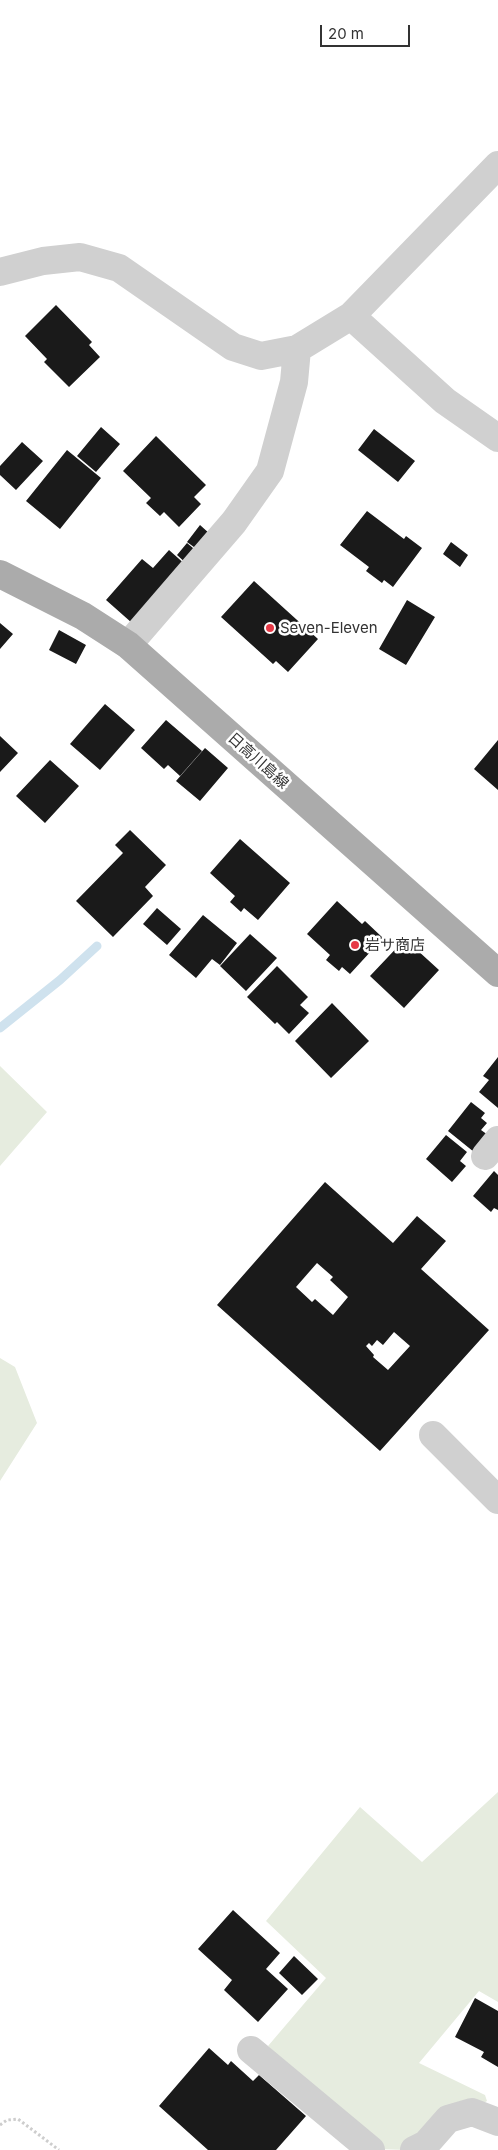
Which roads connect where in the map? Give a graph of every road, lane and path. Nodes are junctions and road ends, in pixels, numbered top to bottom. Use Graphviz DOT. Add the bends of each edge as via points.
graph roads {
  1 [pos="498,165"];
  2 [pos="0,272"];
  3 [pos="351,316"];
  4 [pos="297,349"];
  5 [pos="498,438"];
  6 [pos="0,574"];
  7 [pos="128,645"];
  8 [pos="498,973"];
  9 [pos="433,1435"];
  10 [pos="498,1500"];
  11 [pos="251,2050"];
  12 [pos="498,2122"];
  13 [pos="0,2126"];
  14 [pos="60,2150"];
  15 [pos="370,2150"];
  16 [pos="414,2150"];
  1 -- 3 [label="street"];
  2 -- 4 [label="street" via="43,261 80,257 119,268 233,347 261,356"];
  3 -- 4 [label="street"];
  3 -- 5 [label="street" via="444,400"];
  4 -- 7 [label="street" via="294,382 270,471 234,522"];
  6 -- 7 [label="main road, 日高川島線" via="83,616"];
  7 -- 8 [label="main road, 日高川島線"];
  9 -- 10 [label="street"];
  11 -- 15 [label="street"];
  12 -- 16 [label="street" via="472,2112 448,2119 426,2144"];
  13 -- 14 [label="path" via="7,2120 18,2119"];
}
